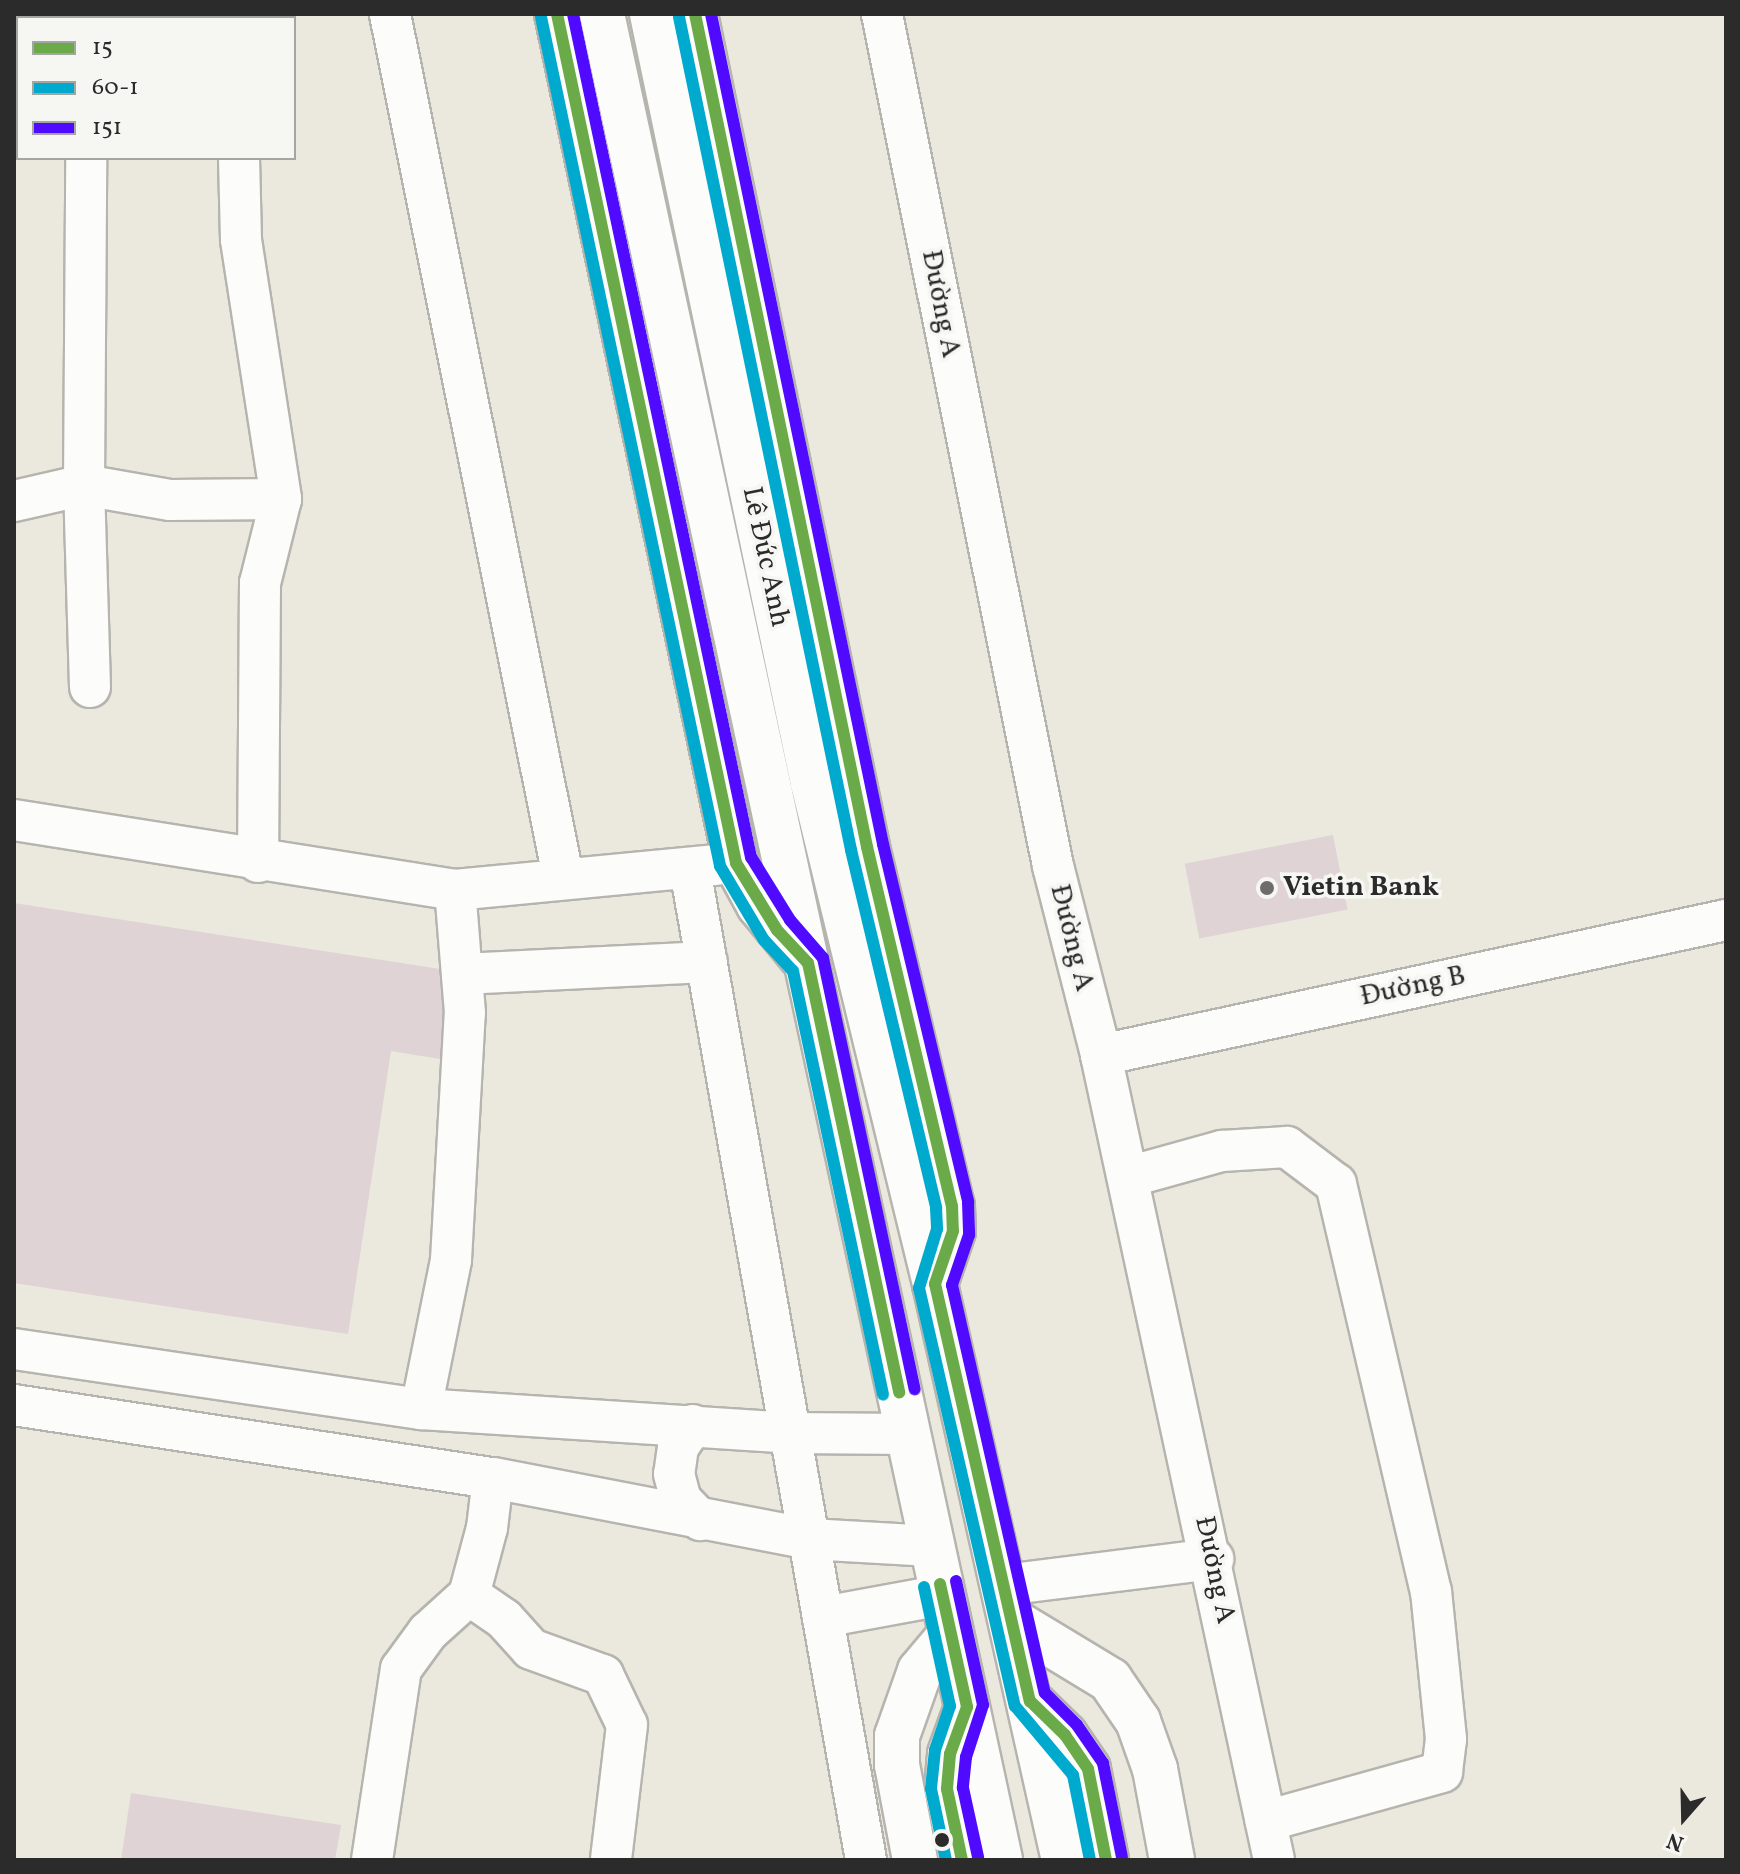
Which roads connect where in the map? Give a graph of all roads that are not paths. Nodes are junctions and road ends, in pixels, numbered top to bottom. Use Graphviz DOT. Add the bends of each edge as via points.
graph roads {
  1 [pos="390,14"];
  2 [pos="557,14"];
  3 [pos="602,14"];
  4 [pos="652,14"];
  5 [pos="695,14"];
  6 [pos="882,14"];
  7 [pos="86,160"];
  8 [pos="239,160"];
  9 [pos="84,485"];
  10 [pos="281,499"];
  11 [pos="14,501"];
  12 [pos="90,687"];
  13 [pos="766,787"];
  14 [pos="14,820"];
  15 [pos="258,862"];
  16 [pos="736,863"];
  17 [pos="690,869"];
  18 [pos="563,877"];
  19 [pos="455,890"];
  20 [pos="1726,920"];
  21 [pos="707,962"];
  22 [pos="808,963"];
  23 [pos="462,974"];
  24 [pos="1101,1055"];
  25 [pos="1128,1177"];
  26 [pos="935,1284"];
  27 [pos="14,1349"];
  28 [pos="14,1405"];
  29 [pos="421,1409"];
  30 [pos="693,1425"];
  31 [pos="790,1433"];
  32 [pos="909,1434"];
  33 [pos="493,1478"];
  34 [pos="700,1520"];
  35 [pos="809,1539"];
  36 [pos="932,1546"];
  37 [pos="1213,1559"];
  38 [pos="469,1595"];
  39 [pos="1008,1602"];
  40 [pos="947,1614"];
  41 [pos="823,1617"];
  42 [pos="1030,1701"];
  43 [pos="967,1707"];
  44 [pos="1266,1821"];
  45 [pos="372,1860"];
  46 [pos="611,1860"];
  47 [pos="866,1860"];
  48 [pos="915,1860"];
  49 [pos="962,1860"];
  50 [pos="1000,1860"];
  51 [pos="1064,1860"];
  52 [pos="1106,1860"];
  53 [pos="1172,1860"];
  54 [pos="1274,1860"];
  1 -- 18 [label="street"];
  2 -- 16 [label="highway, Lê Đức Anh"];
  3 -- 13 [label="highway, Lê Đức Anh"];
  4 -- 26 [label="highway, Lê Đức Anh" via="813,783"];
  5 -- 26 [label="highway, Lê Đức Anh" via="867,847 952,1206 953,1231"];
  6 -- 24 [label="street, Đường A" via="1053,866"];
  7 -- 9 [label="street"];
  8 -- 10 [label="street" via="241,240"];
  9 -- 10 [label="street" via="170,500"];
  9 -- 11 [label="street"];
  9 -- 12 [label="street"];
  10 -- 15 [label="street" via="260,583"];
  13 -- 16 [label="highway"];
  13 -- 22 [label="highway, Lê Đức Anh"];
  14 -- 15 [label="street"];
  15 -- 19 [label="street"];
  16 -- 17 [label="street"];
  16 -- 22 [label="highway, Lê Đức Anh" via="768,918"];
  17 -- 18 [label="street"];
  17 -- 21 [label="street"];
  18 -- 19 [label="street"];
  19 -- 23 [label="street"];
  20 -- 24 [label="street, Đường B"];
  21 -- 23 [label="street"];
  21 -- 31 [label="street"];
  22 -- 32 [label="highway, Lê Đức Anh"];
  23 -- 29 [label="street" via="465,1013 451,1260"];
  24 -- 25 [label="street, Đường A"];
  25 -- 37 [label="street, Đường A"];
  25 -- 44 [label="street" via="1222,1151 1287,1147 1336,1184 1431,1591 1446,1739 1442,1772"];
  26 -- 39 [label="highway, Lê Đức Anh"];
  27 -- 29 [label="street"];
  28 -- 33 [label="street"];
  29 -- 30 [label="street"];
  30 -- 31 [label="street"];
  30 -- 34 [label="street" via="678,1447 674,1474 681,1500"];
  31 -- 32 [label="street"];
  31 -- 35 [label="street"];
  32 -- 36 [label="highway, Lê Đức Anh"];
  33 -- 34 [label="street"];
  33 -- 38 [label="street" via="487,1528"];
  34 -- 35 [label="street"];
  35 -- 36 [label="street"];
  35 -- 41 [label="street"];
  36 -- 40 [label="highway, Lê Đức Anh"];
  37 -- 39 [label="street"];
  37 -- 44 [label="street, Đường A"];
  38 -- 45 [label="street" via="428,1632 401,1669"];
  38 -- 46 [label="street" via="504,1619 531,1649 603,1675 627,1725"];
  39 -- 42 [label="highway, Lê Đức Anh"];
  39 -- 53 [label="highway" via="1110,1680 1138,1721 1155,1769"];
  40 -- 41 [label="street"];
  40 -- 43 [label="highway, Lê Đức Anh"];
  40 -- 48 [label="highway" via="897,1736 897,1765"];
  41 -- 47 [label="street"];
  42 -- 51 [label="highway, Lê Đức Anh"];
  42 -- 52 [label="highway" via="1065,1735 1088,1769"];
  43 -- 49 [label="highway" via="950,1754 947,1789"];
  43 -- 50 [label="highway, Lê Đức Anh"];
  44 -- 54 [label="street, Đường A"];
}
